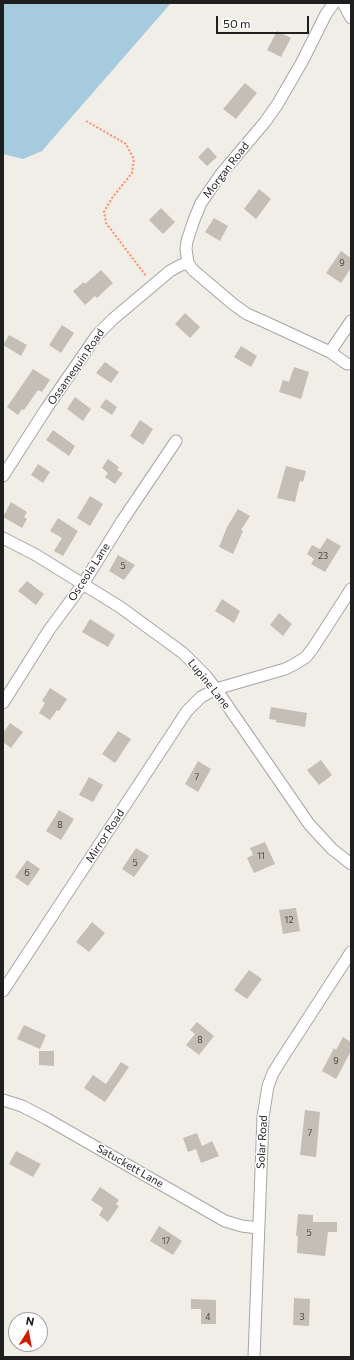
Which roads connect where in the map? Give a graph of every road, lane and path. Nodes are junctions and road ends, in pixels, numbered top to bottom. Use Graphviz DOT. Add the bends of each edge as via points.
graph roads {
  1 [pos="334,3"];
  2 [pos="343,3"];
  3 [pos="351,18"];
  4 [pos="86,121"];
  5 [pos="188,263"];
  6 [pos="154,285"];
  7 [pos="351,322"];
  8 [pos="330,352"];
  9 [pos="347,364"];
  10 [pos="176,442"];
  11 [pos="3,476"];
  12 [pos="3,538"];
  13 [pos="83,584"];
  14 [pos="351,590"];
  15 [pos="216,689"];
  16 [pos="3,703"];
  17 [pos="351,864"];
  18 [pos="351,952"];
  19 [pos="3,991"];
  20 [pos="3,1100"];
  21 [pos="258,1228"];
  22 [pos="254,1357"];
  1 -- 5 [label="street, Morgan Road" via="277,105 201,203 187,241"];
  2 -- 3 [label="street"];
  4 -- 6 [label="path" via="126,144 134,159 132,173 104,212 106,223"];
  5 -- 6 [label="street, Ossamequin Road" via="176,267"];
  5 -- 8 [label="street" via="217,292 247,314"];
  6 -- 11 [label="street, Ossamequin Road" via="97,335"];
  7 -- 8 [label="street"];
  8 -- 9 [label="street"];
  10 -- 13 [label="street, Osceola Lane"];
  12 -- 13 [label="street, Lupine Lane"];
  13 -- 15 [label="street, Lupine Lane" via="137,618 183,653"];
  13 -- 16 [label="street, Osceola Lane" via="49,630"];
  14 -- 15 [label="street, Mirror Road" via="306,657 285,669"];
  15 -- 17 [label="street, Lupine Lane" via="309,824 332,849"];
  15 -- 19 [label="street, Mirror Road" via="201,697 187,711"];
  18 -- 21 [label="street, Solar Road" via="273,1073 268,1086 263,1117"];
  20 -- 21 [label="street, Satuckett Lane" via="35,1112 225,1221"];
  21 -- 22 [label="street, Solar Road"];
}
